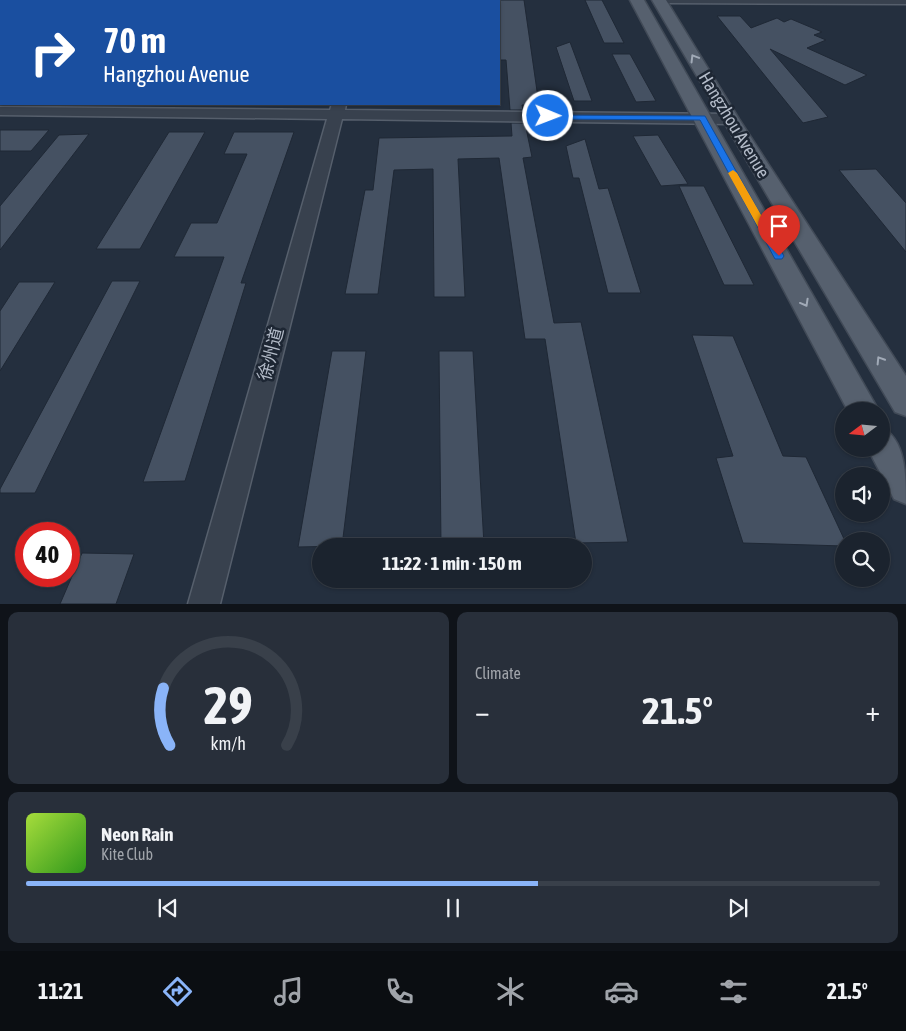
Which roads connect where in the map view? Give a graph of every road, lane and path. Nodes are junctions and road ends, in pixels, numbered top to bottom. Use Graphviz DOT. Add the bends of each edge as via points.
graph roads {
  1 [pos="637,0"];
  2 [pos="659,0"];
  3 [pos="667,0"];
  4 [pos="906,1"];
  5 [pos="337,109"];
  6 [pos="0,111"];
  7 [pos="703,118"];
  8 [pos="730,118"];
  9 [pos="859,402"];
  10 [pos="906,402"];
  11 [pos="890,458"];
  12 [pos="906,488"];
  13 [pos="204,604"];
  1 -- 7 [label="main road, Hangzhou Avenue"];
  8 -- 2 [label="main road, Hangzhou Avenue, one-way"];
  3 -- 4 [label="street"];
  5 -- 6 [label="street"];
  5 -- 7 [label="street"];
  5 -- 13 [label="street, 徐州道"];
  7 -- 8 [label="street"];
  7 -- 9 [label="main road, Hangzhou Avenue, one-way"];
  10 -- 8 [label="main road, Hangzhou Avenue, one-way"];
  11 -- 12 [label="main road"];
}
